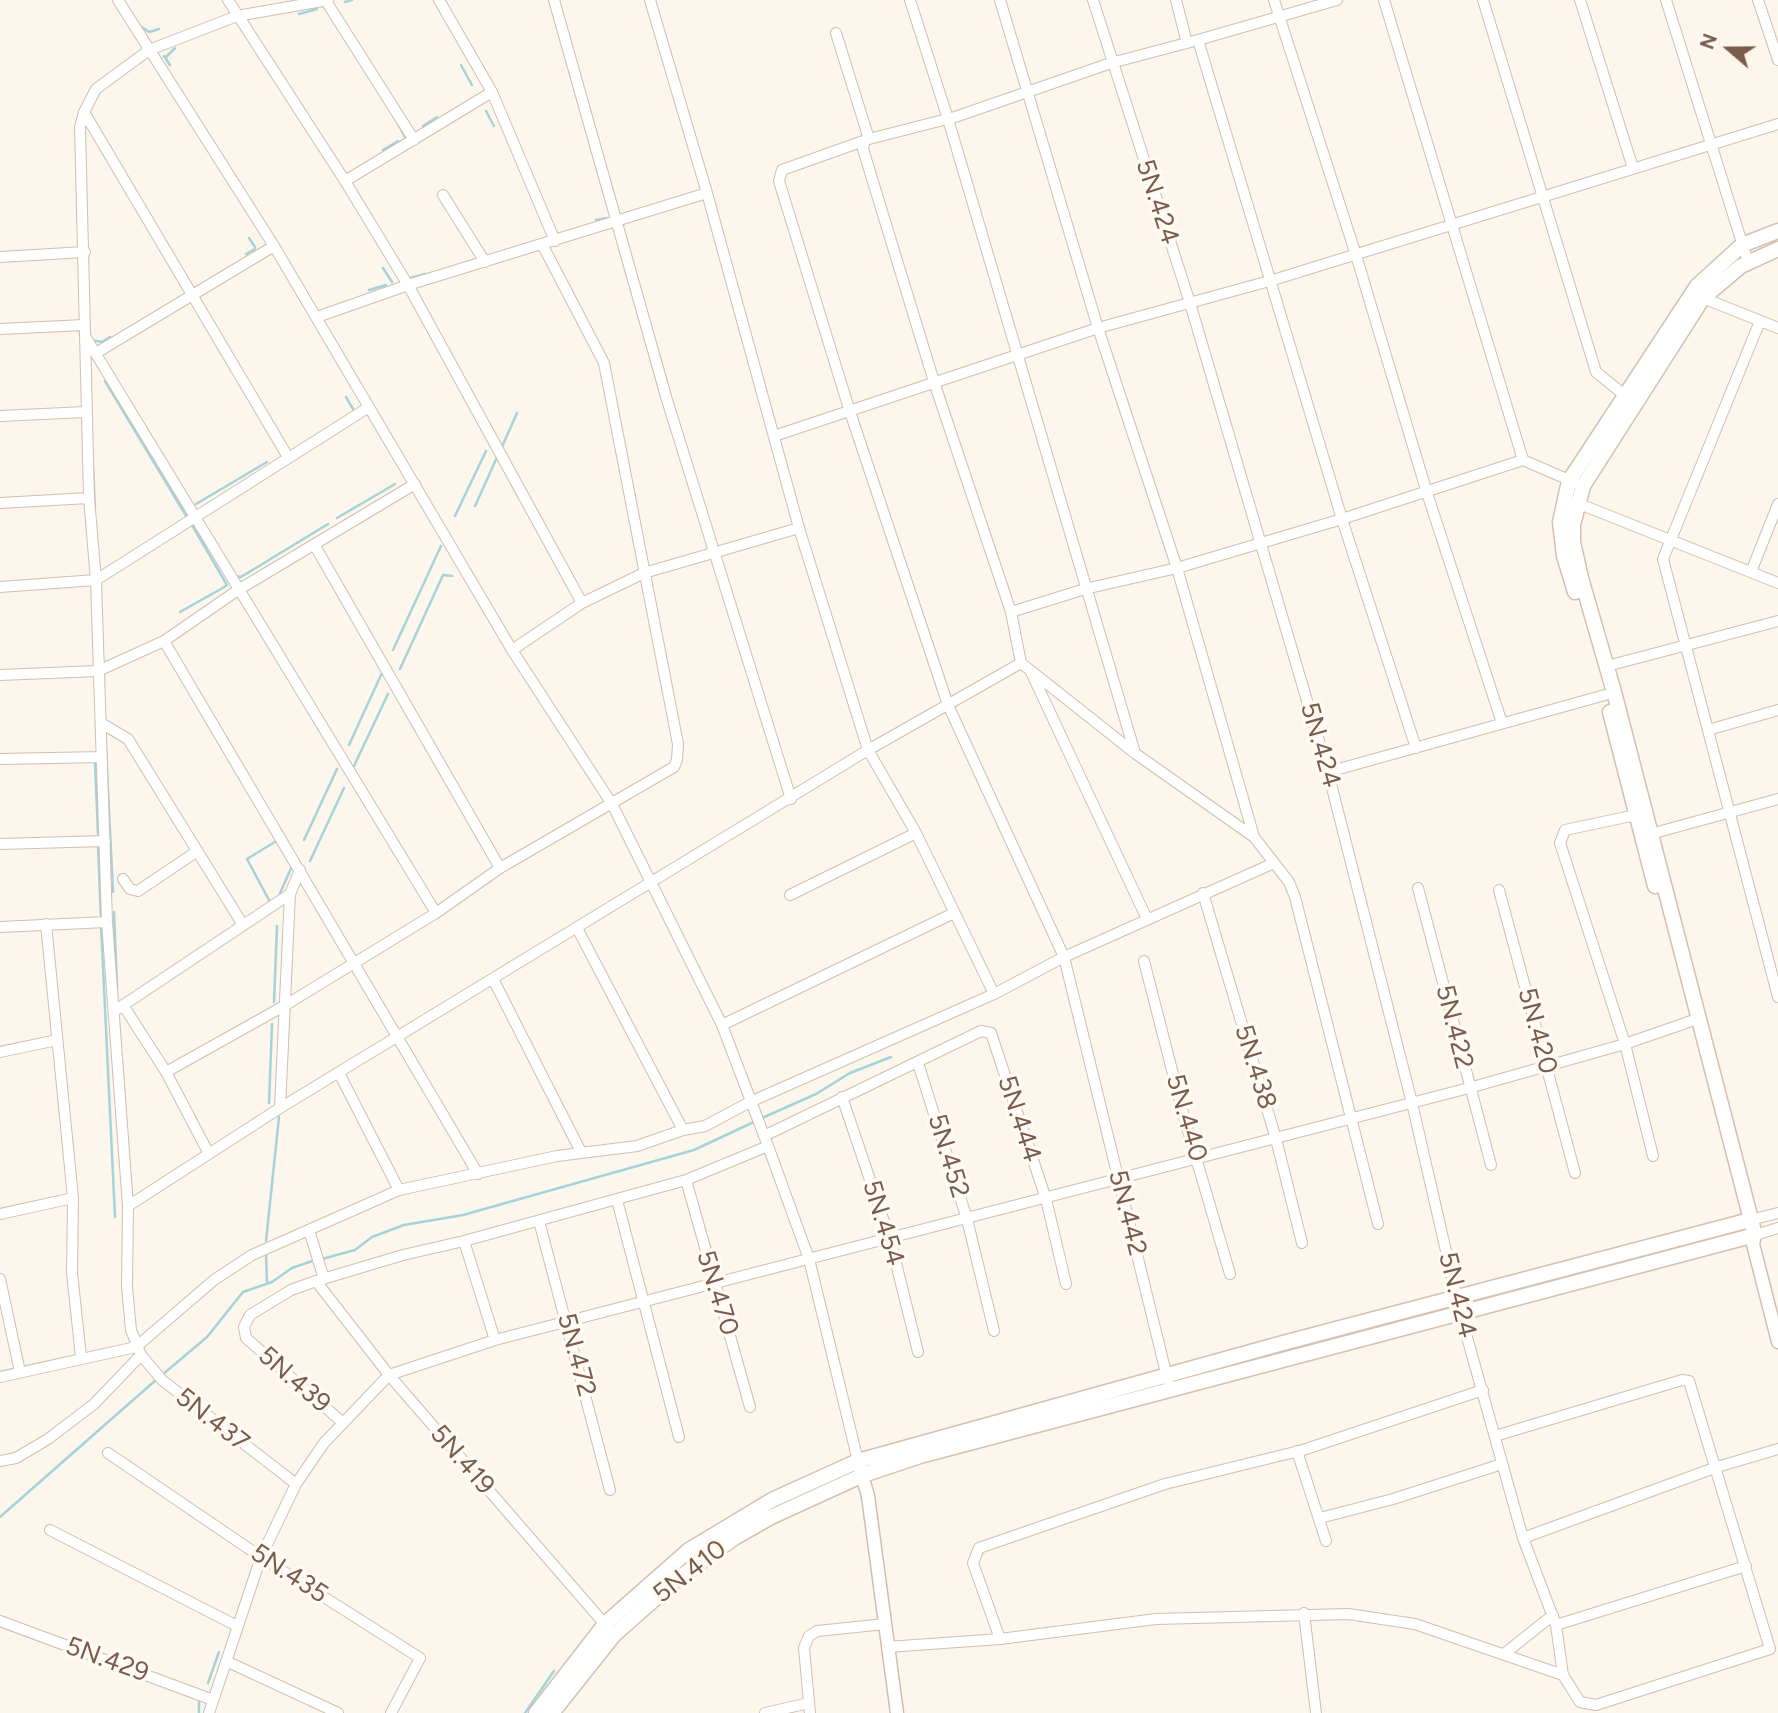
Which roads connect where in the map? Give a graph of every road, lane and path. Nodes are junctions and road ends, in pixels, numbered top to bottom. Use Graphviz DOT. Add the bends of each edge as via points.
graph roads {
  1 [pos="118,0"];
  2 [pos="228,0"];
  3 [pos="327,0"];
  4 [pos="439,0"];
  5 [pos="554,0"];
  6 [pos="650,0"];
  7 [pos="910,0"];
  8 [pos="1000,0"];
  9 [pos="1093,0"];
  10 [pos="1176,0"];
  11 [pos="1274,0"];
  12 [pos="1337,0"];
  13 [pos="1384,0"];
  14 [pos="1483,0"];
  15 [pos="1580,0"];
  16 [pos="1666,0"];
  17 [pos="1758,0"];
  18 [pos="237,16"];
  19 [pos="1279,17"];
  20 [pos="836,33"];
  21 [pos="1198,40"];
  22 [pos="1187,43"];
  23 [pos="149,50"];
  24 [pos="1778,60"];
  25 [pos="1111,63"];
  26 [pos="492,92"];
  27 [pos="1026,92"];
  28 [pos="84,112"];
  29 [pos="948,119"];
  30 [pos="1778,124"];
  31 [pos="414,140"];
  32 [pos="867,141"];
  33 [pos="1711,144"];
  34 [pos="1633,168"];
  35 [pos="345,181"];
  36 [pos="707,193"];
  37 [pos="443,195"];
  38 [pos="1542,195"];
  39 [pos="618,220"];
  40 [pos="1450,225"];
  41 [pos="1778,231"];
  42 [pos="555,241"];
  43 [pos="542,244"];
  44 [pos="1742,245"];
  45 [pos="274,246"];
  46 [pos="1778,249"];
  47 [pos="85,252"];
  48 [pos="1356,255"];
  49 [pos="0,257"];
  50 [pos="485,262"];
  51 [pos="1748,262"];
  52 [pos="1273,281"];
  53 [pos="408,285"];
  54 [pos="193,296"];
  55 [pos="1703,298"];
  56 [pos="1190,303"];
  57 [pos="317,317"];
  58 [pos="1760,321"];
  59 [pos="1098,328"];
  60 [pos="1778,328"];
  61 [pos="0,329"];
  62 [pos="84,329"];
  63 [pos="96,354"];
  64 [pos="1019,355"];
  65 [pos="935,385"];
  66 [pos="1630,400"];
  67 [pos="369,407"];
  68 [pos="86,412"];
  69 [pos="850,412"];
  70 [pos="0,416"];
  71 [pos="774,436"];
  72 [pos="288,457"];
  73 [pos="1523,460"];
  74 [pos="1576,483"];
  75 [pos="415,484"];
  76 [pos="1427,493"];
  77 [pos="89,498"];
  78 [pos="0,503"];
  79 [pos="1577,503"];
  80 [pos="1778,504"];
  81 [pos="196,515"];
  82 [pos="1342,519"];
  83 [pos="799,528"];
  84 [pos="1670,541"];
  85 [pos="1262,542"];
  86 [pos="315,546"];
  87 [pos="714,555"];
  88 [pos="1177,568"];
  89 [pos="1751,572"];
  90 [pos="644,573"];
  91 [pos="96,580"];
  92 [pos="1778,583"];
  93 [pos="0,587"];
  94 [pos="1085,589"];
  95 [pos="238,590"];
  96 [pos="582,603"];
  97 [pos="1011,612"];
  98 [pos="1778,621"];
  99 [pos="164,640"];
  100 [pos="1685,645"];
  101 [pos="512,650"];
  102 [pos="1026,666"];
  103 [pos="1606,666"];
  104 [pos="98,671"];
  105 [pos="0,675"];
  106 [pos="1605,695"];
  107 [pos="948,705"];
  108 [pos="1778,709"];
  109 [pos="100,723"];
  110 [pos="1502,723"];
  111 [pos="1708,730"];
  112 [pos="1416,748"];
  113 [pos="868,750"];
  114 [pos="1136,754"];
  115 [pos="102,757"];
  116 [pos="0,759"];
  117 [pos="1328,772"];
  118 [pos="791,799"];
  119 [pos="1778,799"];
  120 [pos="612,804"];
  121 [pos="1730,812"];
  122 [pos="1636,815"];
  123 [pos="916,833"];
  124 [pos="1647,835"];
  125 [pos="1254,837"];
  126 [pos="105,841"];
  127 [pos="0,844"];
  128 [pos="196,852"];
  129 [pos="1274,863"];
  130 [pos="500,869"];
  131 [pos="300,870"];
  132 [pos="123,879"];
  133 [pos="649,884"];
  134 [pos="1418,888"];
  135 [pos="1499,890"];
  136 [pos="1203,893"];
  137 [pos="290,894"];
  138 [pos="790,895"];
  139 [pos="436,913"];
  140 [pos="954,913"];
  141 [pos="1147,919"];
  142 [pos="107,922"];
  143 [pos="46,924"];
  144 [pos="243,925"];
  145 [pos="0,927"];
  146 [pos="577,928"];
  147 [pos="1065,957"];
  148 [pos="1144,961"];
  149 [pos="1774,962"];
  150 [pos="354,963"];
  151 [pos="493,979"];
  152 [pos="994,994"];
  153 [pos="1778,997"];
  154 [pos="284,1006"];
  155 [pos="119,1007"];
  156 [pos="1695,1019"];
  157 [pos="722,1025"];
  158 [pos="398,1038"];
  159 [pos="57,1040"];
  160 [pos="1625,1044"];
  161 [pos="0,1052"];
  162 [pos="918,1063"];
  163 [pos="1546,1066"];
  164 [pos="166,1072"];
  165 [pos="339,1073"];
  166 [pos="1469,1088"];
  167 [pos="842,1097"];
  168 [pos="1412,1102"];
  169 [pos="751,1105"];
  170 [pos="280,1108"];
  171 [pos="1352,1117"];
  172 [pos="683,1130"];
  173 [pos="1276,1139"];
  174 [pos="766,1141"];
  175 [pos="581,1152"];
  176 [pos="209,1154"];
  177 [pos="1653,1156"];
  178 [pos="1197,1159"];
  179 [pos="1491,1166"];
  180 [pos="1576,1173"];
  181 [pos="478,1174"];
  182 [pos="1118,1178"];
  183 [pos="686,1180"];
  184 [pos="399,1190"];
  185 [pos="73,1198"];
  186 [pos="1046,1199"];
  187 [pos="617,1200"];
  188 [pos="128,1206"];
  189 [pos="1778,1213"];
  190 [pos="0,1214"];
  191 [pos="967,1219"];
  192 [pos="539,1220"];
  193 [pos="1746,1221"];
  194 [pos="1378,1224"];
  195 [pos="1778,1228"];
  196 [pos="309,1230"];
  197 [pos="890,1239"];
  198 [pos="1751,1239"];
  199 [pos="464,1241"];
  200 [pos="1302,1243"];
  201 [pos="809,1259"];
  202 [pos="1230,1274"];
  203 [pos="0,1279"];
  204 [pos="320,1280"];
  205 [pos="1066,1284"];
  206 [pos="715,1285"];
  207 [pos="643,1303"];
  208 [pos="1458,1305"];
  209 [pos="568,1323"];
  210 [pos="994,1331"];
  211 [pos="495,1340"];
  212 [pos="1778,1342"];
  213 [pos="138,1351"];
  214 [pos="918,1352"];
  215 [pos="80,1357"];
  216 [pos="20,1373"];
  217 [pos="1167,1374"];
  218 [pos="389,1375"];
  219 [pos="0,1377"];
  220 [pos="1483,1390"];
  221 [pos="1171,1391"];
  222 [pos="750,1407"];
  223 [pos="342,1422"];
  224 [pos="1495,1436"];
  225 [pos="679,1437"];
  226 [pos="953,1441"];
  227 [pos="1778,1449"];
  228 [pos="1297,1451"];
  229 [pos="108,1453"];
  230 [pos="0,1461"];
  231 [pos="1502,1464"];
  232 [pos="1717,1467"];
  233 [pos="860,1468"];
  234 [pos="296,1484"];
  235 [pos="610,1490"];
  236 [pos="1320,1518"];
  237 [pos="50,1530"];
  238 [pos="1523,1538"];
  239 [pos="1326,1541"];
  240 [pos="261,1558"];
  241 [pos="1746,1566"];
  242 [pos="1304,1613"];
  243 [pos="1555,1620"];
  244 [pos="0,1621"];
  245 [pos="885,1624"];
  246 [pos="237,1626"];
  247 [pos="610,1630"];
  248 [pos="1000,1639"];
  249 [pos="887,1647"];
  250 [pos="1504,1654"];
  251 [pos="226,1661"];
  252 [pos="1563,1675"];
  253 [pos="213,1700"];
  254 [pos="1580,1702"];
  255 [pos="810,1708"];
  256 [pos="209,1713"];
  257 [pos="338,1713"];
  258 [pos="391,1713"];
  259 [pos="536,1713"];
  260 [pos="552,1713"];
  261 [pos="765,1713"];
  262 [pos="897,1713"];
  263 [pos="1316,1713"];
  264 [pos="1583,1713"];
  1 -- 23 [label="street"];
  2 -- 18 [label="street"];
  3 -- 18 [label="street"];
  3 -- 31 [label="street"];
  4 -- 26 [label="street"];
  5 -- 39 [label="street"];
  6 -- 36 [label="street"];
  7 -- 29 [label="street"];
  8 -- 27 [label="street"];
  9 -- 25 [label="street, 5N.424"];
  10 -- 22 [label="street"];
  11 -- 19 [label="street"];
  12 -- 19 [label="street"];
  13 -- 40 [label="street"];
  14 -- 38 [label="street"];
  15 -- 34 [label="street"];
  16 -- 33 [label="street"];
  17 -- 24 [label="street"];
  18 -- 23 [label="street"];
  18 -- 35 [label="street"];
  19 -- 21 [label="street"];
  19 -- 48 [label="street"];
  20 -- 32 [label="street"];
  21 -- 22 [label="street"];
  21 -- 52 [label="street"];
  22 -- 25 [label="street"];
  23 -- 28 [label="street" via="96,89"];
  23 -- 45 [label="street"];
  25 -- 27 [label="street"];
  25 -- 56 [label="street, 5N.424"];
  26 -- 31 [label="street"];
  26 -- 42 [label="street"];
  27 -- 29 [label="street"];
  27 -- 59 [label="street"];
  28 -- 47 [label="street" via="80,127"];
  28 -- 54 [label="street"];
  29 -- 32 [label="street"];
  29 -- 64 [label="street"];
  30 -- 33 [label="street"];
  31 -- 35 [label="street"];
  32 -- 65 [label="street" via="863,149"];
  32 -- 69 [label="street, 5N.442" via="779,174"];
  33 -- 34 [label="street"];
  33 -- 44 [label="street"];
  34 -- 38 [label="street"];
  35 -- 53 [label="street"];
  36 -- 39 [label="street"];
  36 -- 71 [label="street"];
  37 -- 50 [label="street"];
  38 -- 40 [label="street"];
  38 -- 66 [label="street" via="1596,372"];
  39 -- 42 [label="street"];
  39 -- 87 [label="street"];
  40 -- 48 [label="street"];
  40 -- 73 [label="street"];
  41 -- 44 [label="main road"];
  42 -- 43 [label="street"];
  43 -- 50 [label="street"];
  43 -- 90 [label="street" via="604,363"];
  44 -- 51 [label="street"];
  44 -- 66 [label="main road" via="1698,286"];
  45 -- 54 [label="street"];
  45 -- 57 [label="street"];
  46 -- 51 [label="main road"];
  47 -- 49 [label="street"];
  47 -- 62 [label="street"];
  48 -- 52 [label="street"];
  48 -- 76 [label="street"];
  50 -- 53 [label="street"];
  51 -- 55 [label="main road"];
  52 -- 56 [label="street"];
  52 -- 82 [label="street"];
  53 -- 57 [label="street"];
  53 -- 96 [label="street"];
  54 -- 63 [label="street"];
  54 -- 72 [label="street"];
  55 -- 58 [label="street"];
  55 -- 66 [label="main road"];
  56 -- 59 [label="street"];
  56 -- 85 [label="street, 5N.424"];
  57 -- 67 [label="street"];
  58 -- 60 [label="street"];
  58 -- 84 [label="street"];
  59 -- 64 [label="street"];
  59 -- 88 [label="street"];
  61 -- 62 [label="street"];
  62 -- 63 [label="street"];
  62 -- 68 [label="street"];
  63 -- 81 [label="street"];
  64 -- 65 [label="street"];
  64 -- 94 [label="street"];
  65 -- 69 [label="street"];
  65 -- 97 [label="street"];
  66 -- 74 [label="main road"];
  67 -- 72 [label="street"];
  67 -- 75 [label="street"];
  68 -- 70 [label="street"];
  68 -- 77 [label="street"];
  69 -- 71 [label="street"];
  69 -- 107 [label="street, 5N.442"];
  71 -- 83 [label="street"];
  72 -- 81 [label="street"];
  73 -- 74 [label="street"];
  73 -- 76 [label="street"];
  74 -- 79 [label="main road"];
  74 -- 106 [label="main road" via="1560,522 1564,556"];
  75 -- 86 [label="street"];
  75 -- 101 [label="street"];
  76 -- 82 [label="street"];
  76 -- 110 [label="street"];
  77 -- 78 [label="street"];
  77 -- 91 [label="street"];
  79 -- 84 [label="street"];
  79 -- 103 [label="main road" via="1573,542"];
  80 -- 89 [label="street"];
  81 -- 91 [label="street"];
  81 -- 95 [label="street"];
  82 -- 85 [label="street"];
  82 -- 112 [label="street"];
  83 -- 87 [label="street"];
  83 -- 113 [label="street"];
  84 -- 89 [label="street"];
  84 -- 100 [label="street" via="1662,559"];
  85 -- 88 [label="street"];
  85 -- 117 [label="street, 5N.424"];
  86 -- 95 [label="street"];
  86 -- 130 [label="street"];
  87 -- 90 [label="street"];
  87 -- 118 [label="street"];
  88 -- 94 [label="street"];
  88 -- 125 [label="street"];
  89 -- 92 [label="street"];
  90 -- 96 [label="street"];
  90 -- 120 [label="street" via="679,752 674,767"];
  91 -- 93 [label="street"];
  91 -- 104 [label="street"];
  94 -- 97 [label="street"];
  94 -- 114 [label="street"];
  95 -- 99 [label="street"];
  95 -- 139 [label="street"];
  96 -- 101 [label="street"];
  97 -- 102 [label="street"];
  98 -- 100 [label="street"];
  99 -- 104 [label="street"];
  99 -- 131 [label="street"];
  100 -- 103 [label="street"];
  100 -- 111 [label="street"];
  101 -- 120 [label="street"];
  102 -- 107 [label="street"];
  102 -- 114 [label="street"];
  102 -- 141 [label="street"];
  103 -- 124 [label="main road"];
  104 -- 105 [label="street"];
  104 -- 109 [label="street"];
  106 -- 110 [label="street"];
  106 -- 122 [label="main road"];
  107 -- 113 [label="street"];
  107 -- 147 [label="street, 5N.442"];
  108 -- 111 [label="street"];
  109 -- 115 [label="street"];
  109 -- 128 [label="street" via="128,739"];
  110 -- 112 [label="street"];
  111 -- 121 [label="street"];
  112 -- 117 [label="street"];
  113 -- 118 [label="street"];
  113 -- 123 [label="street"];
  114 -- 125 [label="street"];
  115 -- 116 [label="street"];
  115 -- 126 [label="street"];
  117 -- 168 [label="street, 5N.424"];
  118 -- 133 [label="street"];
  119 -- 121 [label="street"];
  120 -- 130 [label="street"];
  120 -- 133 [label="street"];
  121 -- 124 [label="street"];
  121 -- 149 [label="street"];
  122 -- 124 [label="main road"];
  122 -- 160 [label="street" via="1565,830 1560,843"];
  123 -- 138 [label="street"];
  123 -- 140 [label="street"];
  124 -- 156 [label="main road"];
  125 -- 129 [label="street"];
  126 -- 127 [label="street"];
  126 -- 142 [label="street"];
  128 -- 132 [label="street" via="138,891 130,890"];
  128 -- 144 [label="street"];
  129 -- 136 [label="street"];
  129 -- 171 [label="street" via="1296,897"];
  130 -- 139 [label="street"];
  131 -- 137 [label="street"];
  131 -- 150 [label="street"];
  133 -- 146 [label="street"];
  133 -- 157 [label="street"];
  134 -- 166 [label="street, 5N.422"];
  135 -- 163 [label="street, 5N.420"];
  136 -- 141 [label="street"];
  136 -- 173 [label="street, 5N.438"];
  137 -- 144 [label="street"];
  137 -- 154 [label="street"];
  139 -- 150 [label="street"];
  140 -- 152 [label="street"];
  140 -- 157 [label="street"];
  141 -- 147 [label="street"];
  142 -- 143 [label="street"];
  142 -- 155 [label="street"];
  143 -- 145 [label="street"];
  143 -- 159 [label="street"];
  144 -- 155 [label="street"];
  146 -- 151 [label="street"];
  146 -- 172 [label="street"];
  147 -- 152 [label="street"];
  147 -- 182 [label="street, 5N.442"];
  148 -- 178 [label="street, 5N.440"];
  149 -- 153 [label="street"];
  150 -- 154 [label="street"];
  150 -- 158 [label="street"];
  151 -- 158 [label="street"];
  151 -- 175 [label="street"];
  152 -- 169 [label="street"];
  154 -- 164 [label="street"];
  154 -- 170 [label="street"];
  155 -- 164 [label="street"];
  155 -- 188 [label="street"];
  156 -- 160 [label="street"];
  156 -- 193 [label="main road"];
  157 -- 169 [label="street"];
  158 -- 165 [label="street"];
  158 -- 181 [label="street"];
  159 -- 161 [label="street"];
  159 -- 185 [label="street"];
  160 -- 163 [label="street"];
  160 -- 177 [label="street"];
  162 -- 167 [label="street"];
  162 -- 186 [label="street, 5N.444" via="981,1031 991,1033"];
  162 -- 191 [label="street, 5N.452"];
  163 -- 166 [label="street"];
  163 -- 180 [label="street, 5N.420"];
  164 -- 176 [label="street"];
  165 -- 170 [label="street"];
  165 -- 184 [label="street"];
  166 -- 168 [label="street"];
  166 -- 179 [label="street, 5N.422"];
  167 -- 174 [label="street"];
  167 -- 197 [label="street, 5N.454"];
  168 -- 171 [label="street"];
  168 -- 208 [label="street, 5N.424"];
  169 -- 172 [label="street" via="705,1126"];
  169 -- 174 [label="street"];
  170 -- 176 [label="street"];
  171 -- 173 [label="street"];
  171 -- 194 [label="street"];
  172 -- 175 [label="street" via="637,1146"];
  173 -- 178 [label="street"];
  173 -- 200 [label="street, 5N.438"];
  174 -- 183 [label="street"];
  174 -- 201 [label="street"];
  175 -- 181 [label="street"];
  176 -- 188 [label="street"];
  178 -- 182 [label="street"];
  178 -- 202 [label="street, 5N.440"];
  181 -- 184 [label="street"];
  182 -- 186 [label="street"];
  182 -- 217 [label="street, 5N.442"];
  183 -- 187 [label="street"];
  183 -- 206 [label="street, 5N.470"];
  184 -- 196 [label="street"];
  185 -- 190 [label="street"];
  185 -- 215 [label="street" via="71,1264"];
  186 -- 191 [label="street"];
  186 -- 205 [label="street, 5N.444"];
  187 -- 192 [label="street"];
  187 -- 207 [label="street"];
  188 -- 213 [label="street" via="128,1298"];
  189 -- 193 [label="street"];
  191 -- 197 [label="street"];
  191 -- 210 [label="street, 5N.452"];
  192 -- 199 [label="street"];
  192 -- 209 [label="street, 5N.472"];
  193 -- 198 [label="main road"];
  193 -- 208 [label="main road"];
  195 -- 198 [label="street"];
  196 -- 204 [label="street"];
  196 -- 213 [label="street" via="252,1255 214,1280"];
  197 -- 201 [label="street"];
  197 -- 214 [label="street, 5N.454"];
  198 -- 208 [label="main road"];
  198 -- 212 [label="street"];
  199 -- 204 [label="street"];
  199 -- 211 [label="street"];
  201 -- 206 [label="street"];
  201 -- 233 [label="street"];
  203 -- 216 [label="street"];
  204 -- 218 [label="street, 5N.419"];
  204 -- 223 [label="street, 5N.439" via="291,1290 250,1315 244,1327 246,1338"];
  206 -- 207 [label="street"];
  206 -- 222 [label="street, 5N.470"];
  207 -- 209 [label="street"];
  207 -- 225 [label="street"];
  208 -- 217 [label="main road"];
  208 -- 220 [label="street, 5N.424"];
  208 -- 221 [label="main road"];
  209 -- 211 [label="street"];
  209 -- 235 [label="street, 5N.472"];
  211 -- 218 [label="street"];
  213 -- 215 [label="street"];
  213 -- 230 [label="street" via="94,1404 48,1439 16,1458"];
  213 -- 234 [label="street, 5N.437" via="183,1399"];
  215 -- 216 [label="street"];
  216 -- 219 [label="street"];
  217 -- 221 [label="street, 5N.442"];
  217 -- 226 [label="main road"];
  218 -- 223 [label="street"];
  218 -- 247 [label="street, 5N.419"];
  220 -- 224 [label="street, 5N.424"];
  220 -- 228 [label="street"];
  221 -- 226 [label="main road"];
  223 -- 234 [label="street"];
  224 -- 231 [label="street, 5N.424"];
  224 -- 232 [label="street" via="1682,1380 1693,1386"];
  226 -- 233 [label="main road, 5N.410"];
  227 -- 232 [label="street"];
  228 -- 236 [label="street"];
  228 -- 248 [label="street" via="1165,1485 979,1548 973,1563"];
  229 -- 240 [label="street, 5N.435"];
  231 -- 236 [label="street"];
  231 -- 238 [label="street, 5N.424"];
  232 -- 238 [label="street"];
  232 -- 241 [label="street"];
  233 -- 245 [label="street"];
  233 -- 247 [label="main road, 5N.410" via="734,1538"];
  234 -- 240 [label="street"];
  236 -- 239 [label="street"];
  237 -- 246 [label="street"];
  238 -- 243 [label="street, 5N.424"];
  240 -- 246 [label="street"];
  240 -- 258 [label="street, 5N.435" via="420,1658"];
  241 -- 243 [label="street"];
  241 -- 254 [label="street" via="1771,1644 1767,1652 1596,1705"];
  242 -- 248 [label="street" via="1156,1619"];
  242 -- 250 [label="street" via="1382,1617"];
  242 -- 263 [label="street"];
  243 -- 250 [label="street"];
  243 -- 252 [label="street, 5N.424"];
  244 -- 253 [label="street, 5N.429"];
  245 -- 249 [label="street"];
  245 -- 255 [label="street" via="817,1631 809,1636 804,1648"];
  246 -- 251 [label="street"];
  247 -- 259 [label="main road"];
  247 -- 260 [label="main road, 5N.410"];
  248 -- 249 [label="street"];
  249 -- 262 [label="street"];
  250 -- 252 [label="street"];
  251 -- 253 [label="street"];
  251 -- 257 [label="street"];
  252 -- 254 [label="street"];
  253 -- 256 [label="street"];
  254 -- 264 [label="street"];
  255 -- 261 [label="street"];
}
